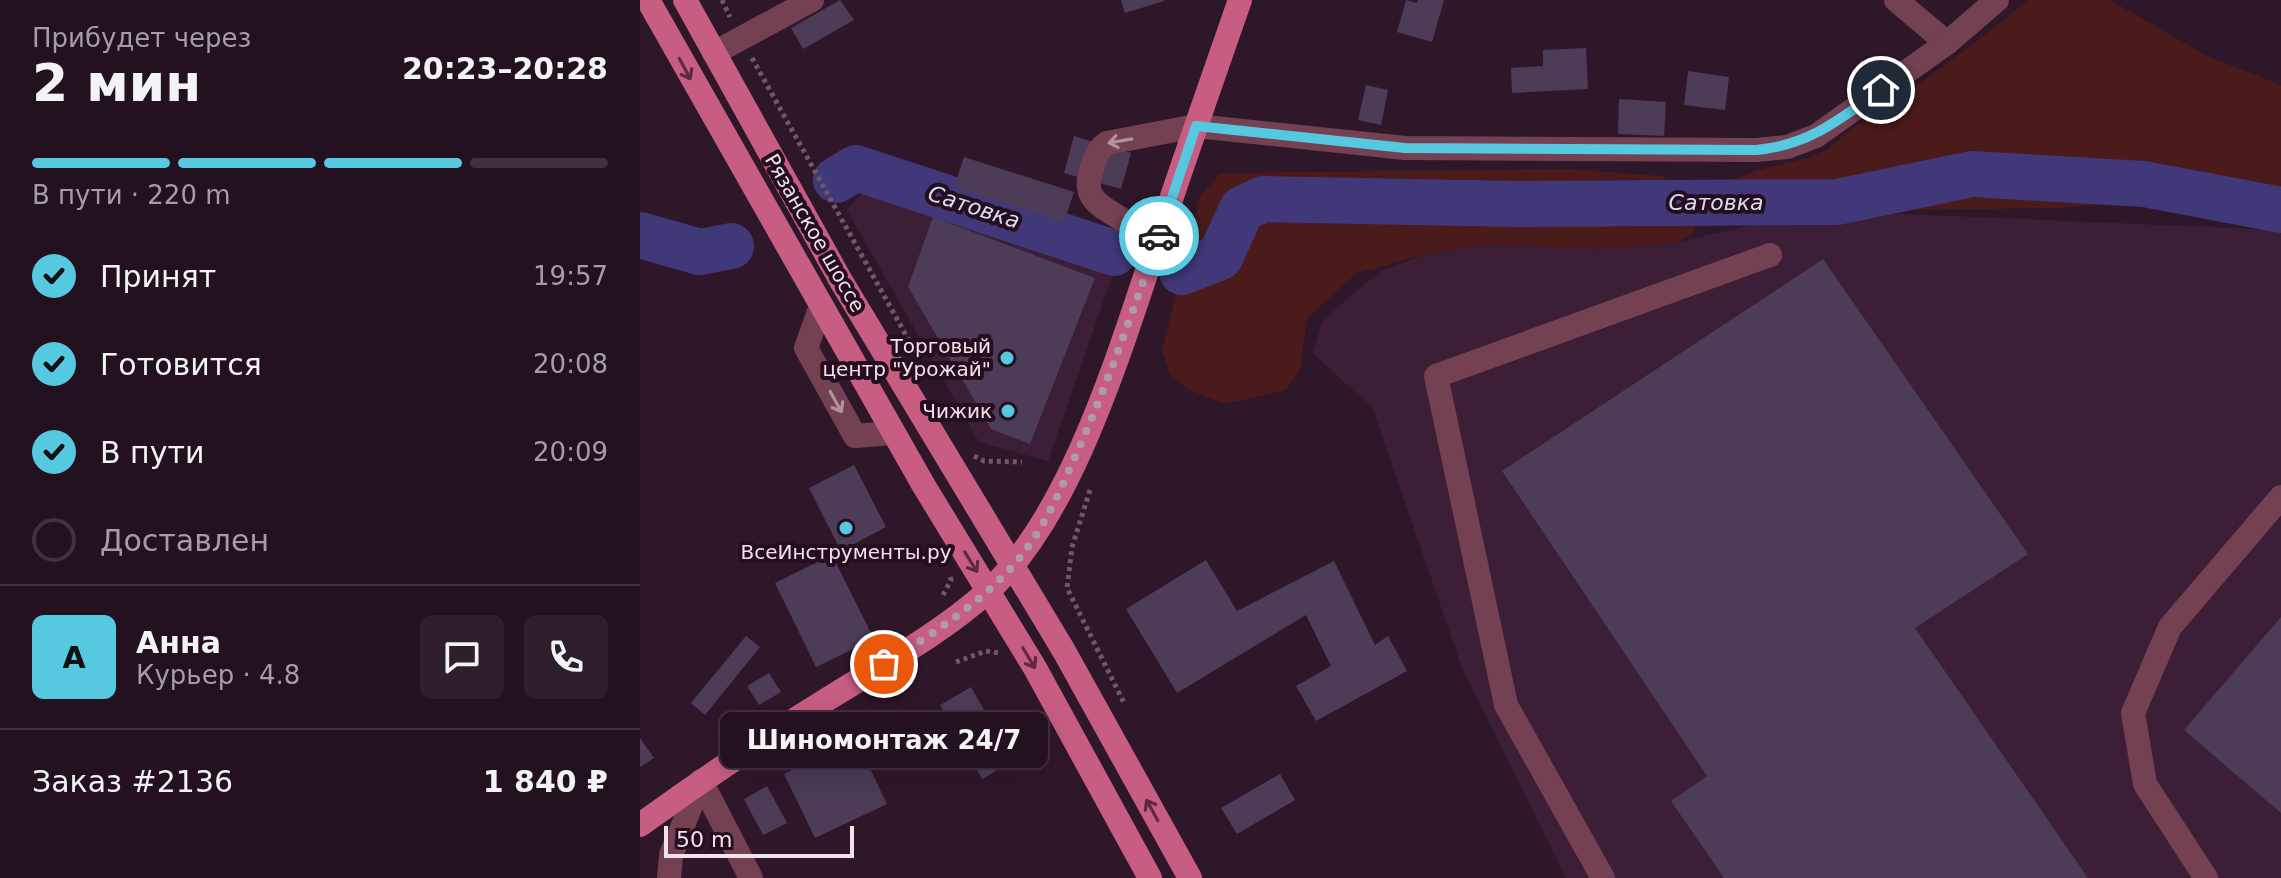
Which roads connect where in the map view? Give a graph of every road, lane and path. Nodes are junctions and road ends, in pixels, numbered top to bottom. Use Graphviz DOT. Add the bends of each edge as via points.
graph roads {
  1 [pos="648,0"];
  2 [pos="685,0"];
  3 [pos="722,0"];
  4 [pos="812,0"];
  5 [pos="1240,0"];
  6 [pos="1896,0"];
  7 [pos="1997,0"];
  8 [pos="742,39"];
  9 [pos="1947,43"];
  10 [pos="714,53"];
  11 [pos="1196,126"];
  12 [pos="1153,252"];
  13 [pos="1770,255"];
  14 [pos="821,306"];
  15 [pos="920,360"];
  16 [pos="893,433"];
  17 [pos="966,442"];
  18 [pos="1022,462"];
  19 [pos="2281,497"];
  20 [pos="1072,547"];
  21 [pos="1012,568"];
  22 [pos="948,570"];
  23 [pos="989,591"];
  24 [pos="933,604"];
  25 [pos="1089,637"];
  26 [pos="1011,659"];
  27 [pos="956,662"];
  28 [pos="701,781"];
  29 [pos="640,825"];
  30 [pos="669,878"];
  31 [pos="751,878"];
  32 [pos="1150,878"];
  33 [pos="1190,878"];
  34 [pos="1603,878"];
  35 [pos="2206,878"];
  1 -- 14 [label="main road, Рязанское шоссе, one-way"];
  2 -- 10 [label="main road, Рязанское шоссе"];
  3 -- 8 [label="path"];
  4 -- 8 [label="street"];
  5 -- 11 [label="main road"];
  6 -- 9 [label="street"];
  7 -- 9 [label="street"];
  8 -- 10 [label="street"];
  8 -- 15 [label="path"];
  9 -- 11 [label="street" via="1816,136 1787,147 1405,148"];
  10 -- 21 [label="main road, Рязанское шоссе" via="841,281"];
  11 -- 12 [label="main road"];
  11 -- 12 [label="street, one-way" via="1107,143 1099,148 1088,177 1091,198 1133,228"];
  12 -- 21 [label="main road" via="1091,421 1051,512"];
  13 -- 34 [label="street" via="1436,376 1506,705"];
  14 -- 16 [label="main road, Рязанское шоссе"];
  14 -- 16 [label="street, one-way" via="806,348 855,436"];
  16 -- 23 [label="main road, Рязанское шоссе, one-way"];
  17 -- 18 [label="path" via="984,461"];
  19 -- 35 [label="street" via="2170,627 2133,713 2145,784"];
  20 -- 25 [label="path" via="1067,588"];
  21 -- 23 [label="main road"];
  33 -- 21 [label="main road, Рязанское шоссе, one-way"];
  22 -- 24 [label="path" via="951,580"];
  23 -- 28 [label="main road" via="936,632"];
  23 -- 32 [label="main road, Рязанское шоссе, one-way"];
  26 -- 27 [label="path" via="986,651"];
  28 -- 29 [label="main road"];
  28 -- 30 [label="street" via="671,855"];
  28 -- 31 [label="street"];
}
